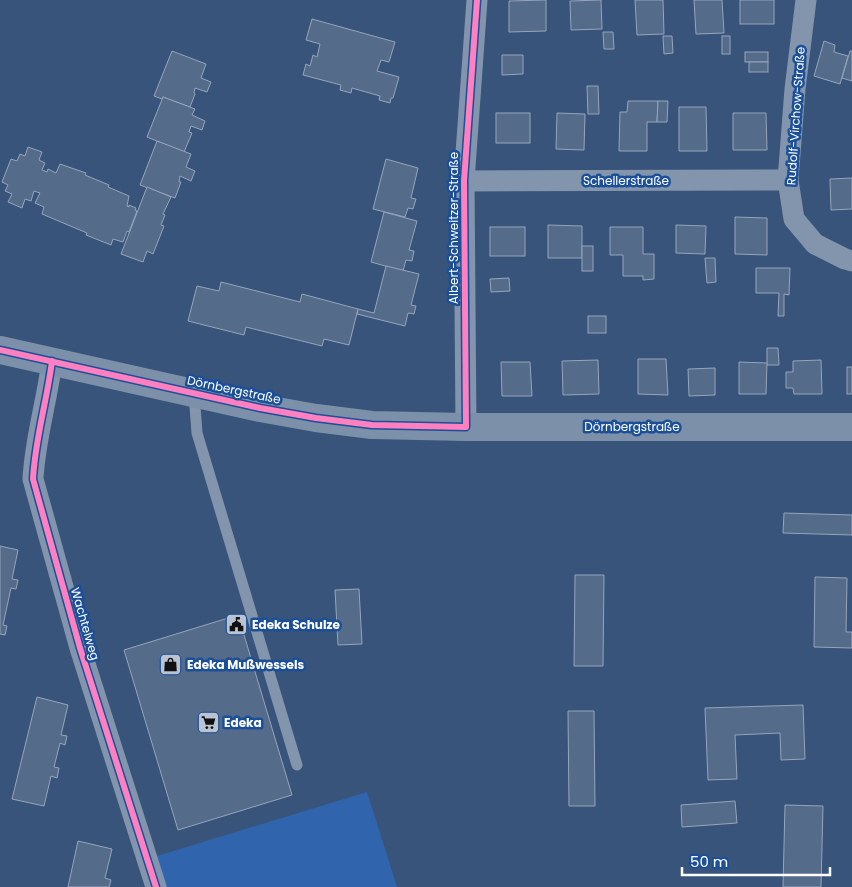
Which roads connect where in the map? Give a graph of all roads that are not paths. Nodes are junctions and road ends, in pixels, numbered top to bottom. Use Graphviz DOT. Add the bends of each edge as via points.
graph roads {
  1 [pos="477,0"];
  2 [pos="806,0"];
  3 [pos="788,180"];
  4 [pos="464,181"];
  5 [pos="852,261"];
  6 [pos="0,350"];
  7 [pos="52,361"];
  8 [pos="194,393"];
  9 [pos="466,427"];
  10 [pos="852,427"];
  11 [pos="297,765"];
  12 [pos="156,887"];
  1 -- 4 [label="street, Albert-Schweitzer-Straße"];
  2 -- 3 [label="street, Rudolf-Virchow-Straße"];
  3 -- 4 [label="street, Schellerstraße"];
  3 -- 5 [label="street, Rudolf-Virchow-Straße" via="794,219 815,244"];
  4 -- 9 [label="street, Albert-Schweitzer-Straße"];
  6 -- 7 [label="main road, Dörnbergstraße"];
  7 -- 8 [label="main road, Dörnbergstraße"];
  7 -- 12 [label="street, Wachtelweg" via="33,479 80,648"];
  8 -- 9 [label="main road, Dörnbergstraße" via="260,408 372,425"];
  8 -- 11 [label="lane" via="197,433"];
  9 -- 10 [label="main road, Dörnbergstraße"];
}
